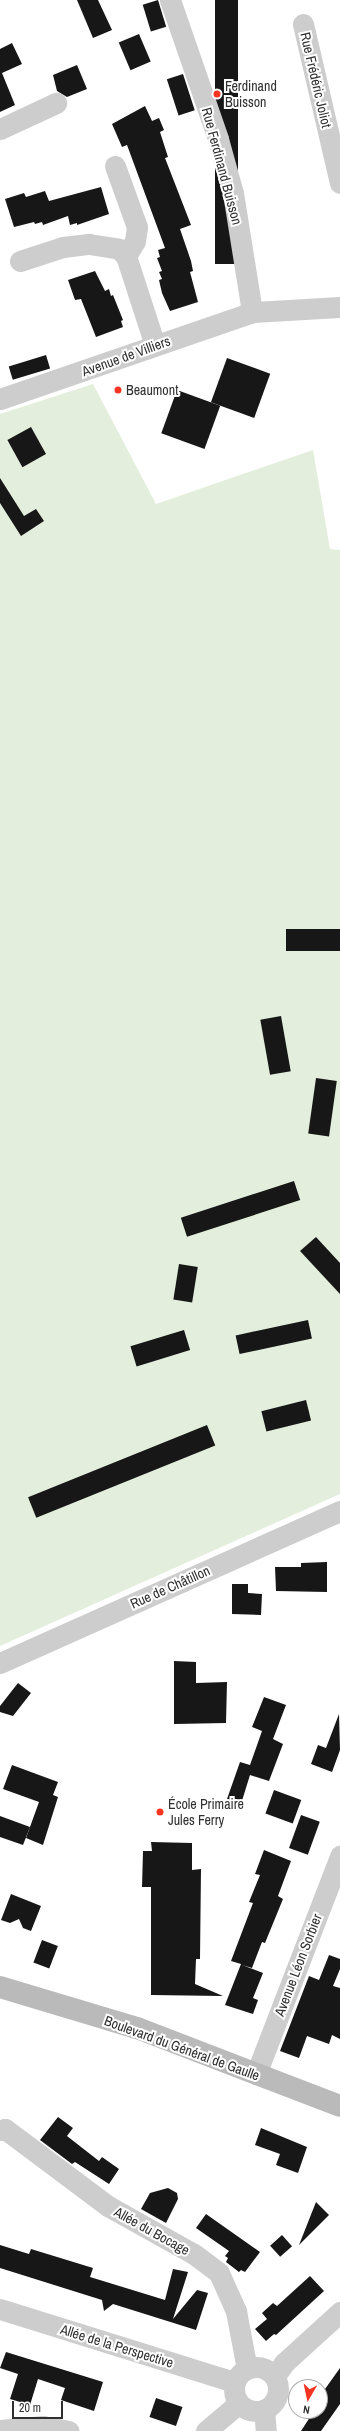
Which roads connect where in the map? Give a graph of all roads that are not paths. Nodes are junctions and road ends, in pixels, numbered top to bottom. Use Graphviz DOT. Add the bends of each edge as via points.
graph roads {
  1 [pos="170,0"];
  2 [pos="303,24"];
  3 [pos="56,103"];
  4 [pos="0,129"];
  5 [pos="115,166"];
  6 [pos="340,183"];
  7 [pos="126,256"];
  8 [pos="20,261"];
  9 [pos="340,306"];
  10 [pos="252,312"];
  11 [pos="155,345"];
  12 [pos="0,399"];
  13 [pos="340,1511"];
  14 [pos="0,1663"];
  15 [pos="340,1856"];
  16 [pos="0,1987"];
  17 [pos="256,2074"];
  18 [pos="340,2106"];
  19 [pos="2,2129"];
  20 [pos="0,2309"];
  21 [pos="340,2312"];
  22 [pos="241,2375"];
  23 [pos="275,2376"];
  24 [pos="239,2403"];
  25 [pos="264,2410"];
  26 [pos="0,2430"];
  27 [pos="70,2431"];
  28 [pos="206,2431"];
  29 [pos="266,2431"];
  1 -- 10 [label="street, Rue Ferdinand Buisson" via="218,140 233,193"];
  2 -- 6 [label="street, Rue Frédéric Joliot"];
  3 -- 4 [label="street"];
  5 -- 7 [label="street" via="137,226 135,241"];
  7 -- 8 [label="street" via="111,246 89,244 63,247"];
  7 -- 11 [label="street"];
  9 -- 10 [label="street, Avenue de Villiers"];
  10 -- 11 [label="street, Avenue de Villiers"];
  11 -- 12 [label="street, Avenue de Villiers"];
  13 -- 14 [label="street, Rue de Châtillon"];
  15 -- 17 [label="street, Avenue Léon Sorbier"];
  16 -- 17 [label="main road, Boulevard du Général de Gaulle" via="137,2028"];
  17 -- 18 [label="main road, Boulevard du Général de Gaulle"];
  19 -- 22 [label="street, Allée du Bocage" via="108,2206 194,2254 219,2273 236,2311"];
  20 -- 22 [label="street, Allée de la Perspective"];
  21 -- 23 [label="street" via="284,2363"];
  22 -- 23 [label="street" via="260,2366"];
  22 -- 24 [label="street" via="234,2393"];
  23 -- 25 [label="street" via="279,2389 278,2396 270,2407"];
  24 -- 25 [label="street" via="250,2410"];
  24 -- 28 [label="street"];
  25 -- 29 [label="street"];
  26 -- 27 [label="street" via="43,2426"];
}
